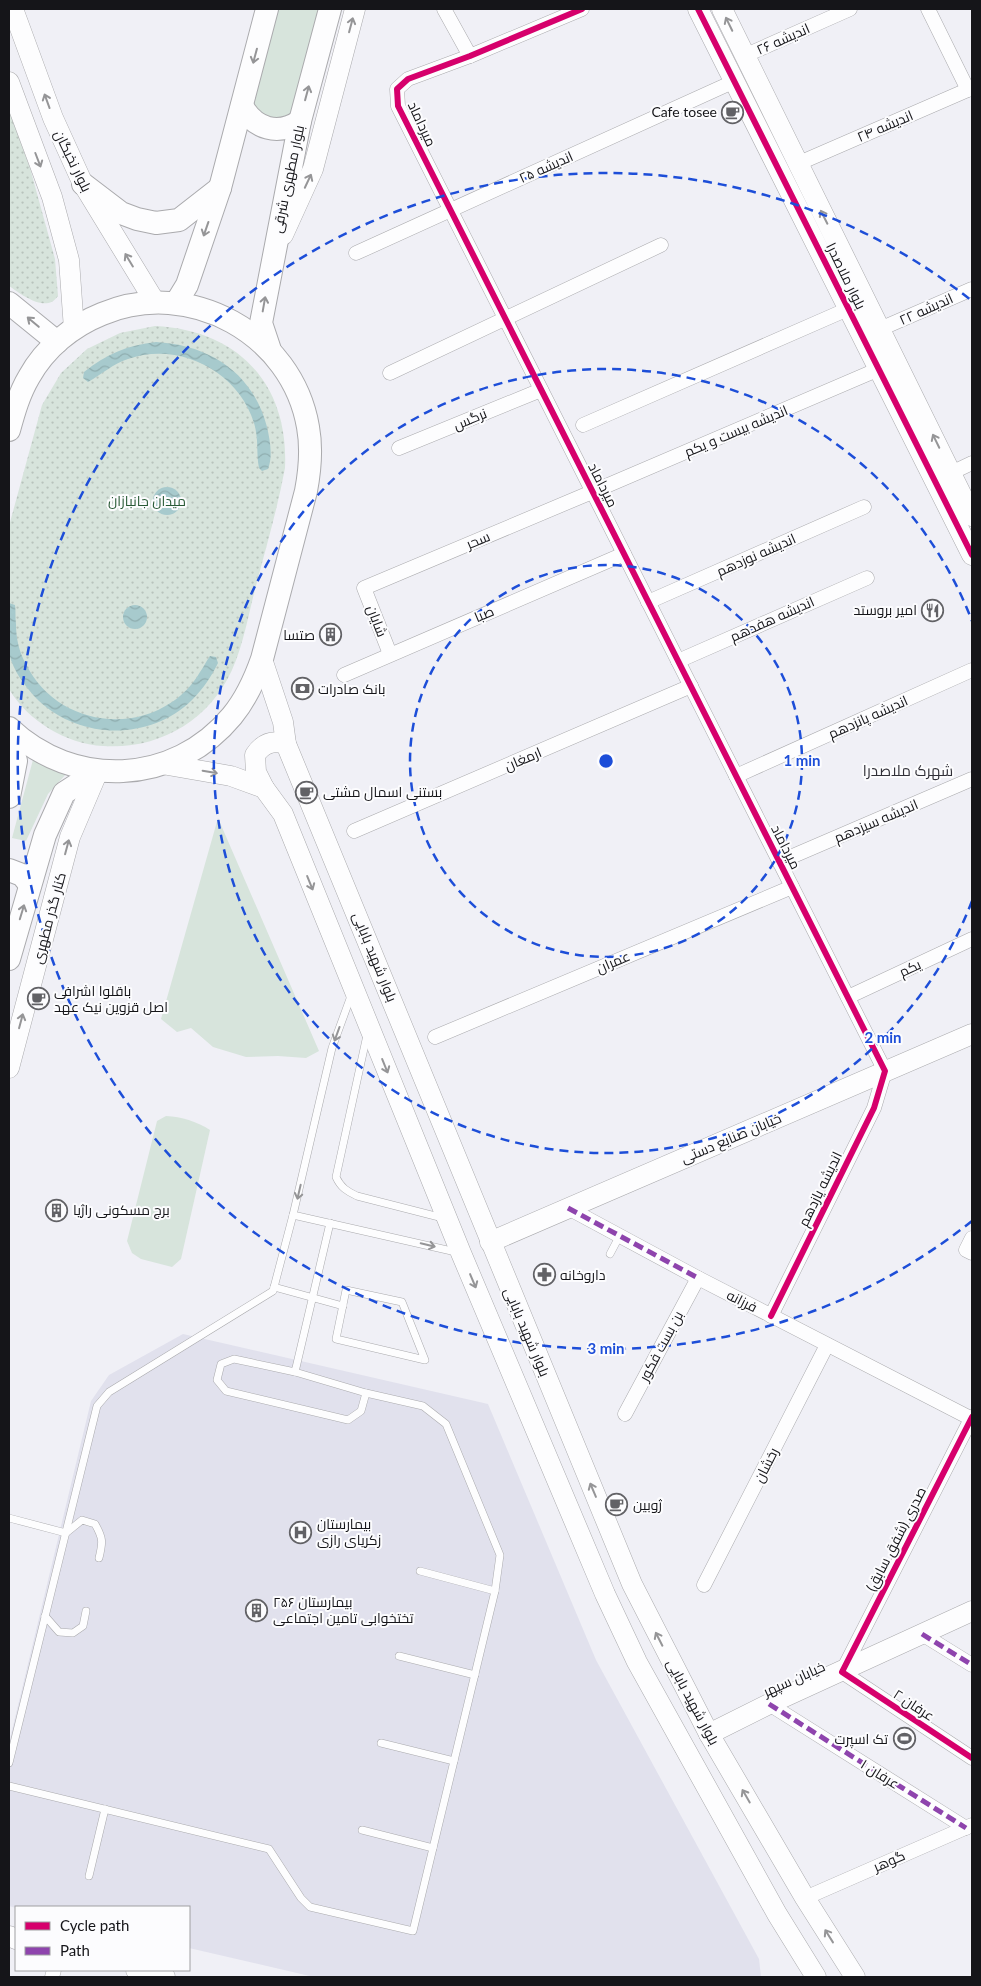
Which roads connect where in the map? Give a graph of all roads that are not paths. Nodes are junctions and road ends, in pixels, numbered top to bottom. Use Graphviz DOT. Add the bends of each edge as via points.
graph roads {
  1 [pos="13,9"];
  2 [pos="267,9"];
  3 [pos="330,9"];
  4 [pos="355,9"];
  5 [pos="444,9"];
  6 [pos="582,9"];
  7 [pos="698,9"];
  8 [pos="722,9"];
  9 [pos="850,9"];
  10 [pos="928,9"];
  11 [pos="470,56"];
  12 [pos="744,56"];
  13 [pos="735,81"];
  14 [pos="9,82"];
  15 [pos="970,89"];
  16 [pos="242,106"];
  17 [pos="300,121"];
  18 [pos="797,164"];
  19 [pos="83,184"];
  20 [pos="220,188"];
  21 [pos="450,210"];
  22 [pos="661,245"];
  23 [pos="356,253"];
  24 [pos="273,258"];
  25 [pos="972,289"];
  26 [pos="166,302"];
  27 [pos="9,303"];
  28 [pos="848,309"];
  29 [pos="506,318"];
  30 [pos="880,329"];
  31 [pos="65,335"];
  32 [pos="270,351"];
  33 [pos="879,369"];
  34 [pos="390,373"];
  35 [pos="9,382"];
  36 [pos="541,390"];
  37 [pos="11,422"];
  38 [pos="583,424"];
  39 [pos="399,448"];
  40 [pos="972,463"];
  41 [pos="943,477"];
  42 [pos="592,492"];
  43 [pos="864,507"];
  44 [pos="972,516"];
  45 [pos="624,554"];
  46 [pos="972,555"];
  47 [pos="867,578"];
  48 [pos="364,588"];
  49 [pos="648,602"];
  50 [pos="390,654"];
  51 [pos="262,659"];
  52 [pos="678,661"];
  53 [pos="972,670"];
  54 [pos="344,675"];
  55 [pos="690,686"];
  56 [pos="9,728"];
  57 [pos="9,738"];
  58 [pos="286,744"];
  59 [pos="162,764"];
  60 [pos="98,771"];
  61 [pos="736,776"];
  62 [pos="972,779"];
  63 [pos="264,788"];
  64 [pos="9,797"];
  65 [pos="354,831"];
  66 [pos="779,862"];
  67 [pos="9,870"];
  68 [pos="30,885"];
  69 [pos="792,887"];
  70 [pos="972,939"];
  71 [pos="9,959"];
  72 [pos="354,988"];
  73 [pos="848,998"];
  74 [pos="369,1025"];
  75 [pos="972,1034"];
  76 [pos="435,1037"];
  77 [pos="9,1068"];
  78 [pos="885,1071"];
  79 [pos="568,1208"];
  80 [pos="293,1215"];
  81 [pos="448,1219"];
  82 [pos="330,1223"];
  83 [pos="619,1237"];
  84 [pos="490,1242"];
  85 [pos="461,1253"];
  86 [pos="610,1254"];
  87 [pos="698,1278"];
  88 [pos="274,1287"];
  89 [pos="312,1298"];
  90 [pos="343,1306"];
  91 [pos="771,1316"];
  92 [pos="827,1345"];
  93 [pos="295,1372"];
  94 [pos="366,1393"];
  95 [pos="624,1414"];
  96 [pos="972,1418"];
  97 [pos="9,1518"];
  98 [pos="66,1533"];
  99 [pos="99,1558"];
  100 [pos="420,1571"];
  101 [pos="704,1585"];
  102 [pos="495,1592"];
  103 [pos="86,1611"];
  104 [pos="972,1611"];
  105 [pos="45,1616"];
  106 [pos="922,1634"];
  107 [pos="399,1656"];
  108 [pos="972,1665"];
  109 [pos="842,1672"];
  110 [pos="475,1675"];
  111 [pos="769,1704"];
  112 [pos="709,1734"];
  113 [pos="381,1743"];
  114 [pos="972,1758"];
  115 [pos="454,1761"];
  116 [pos="9,1763"];
  117 [pos="9,1786"];
  118 [pos="104,1809"];
  119 [pos="969,1826"];
  120 [pos="362,1830"];
  121 [pos="433,1848"];
  122 [pos="89,1876"];
  123 [pos="805,1898"];
  124 [pos="140,1971"];
  125 [pos="165,1977"];
  126 [pos="816,1977"];
  127 [pos="855,1977"];
  19 -- 1 [label="main road, بلوار نخبگان, one-way" via="53,118"];
  2 -- 16 [label="main road, one-way"];
  17 -- 3 [label="main road, بلوار مطهری شرقی, one-way"];
  24 -- 4 [label="main road, one-way" via="313,169"];
  5 -- 11 [label="street"];
  6 -- 11 [label="street, میرداماد"];
  7 -- 13 [label="main road, بلوار ملاصدرا"];
  12 -- 8 [label="main road, بلوار ملاصدرا, one-way"];
  9 -- 12 [label="street, اندیشه ۲۶"];
  10 -- 15 [label="street"];
  11 -- 21 [label="street, میرداماد" via="408,79 397,89 398,106"];
  12 -- 18 [label="main road, بلوار ملاصدرا"];
  13 -- 21 [label="street, اندیشه ۲۵"];
  13 -- 28 [label="main road, بلوار ملاصدرا"];
  14 -- 31 [label="main road, one-way" via="52,197 68,260"];
  15 -- 18 [label="street, اندیشه ۲۴"];
  16 -- 17 [label="main road" via="252,120 267,129 285,129"];
  16 -- 20 [label="main road"];
  17 -- 24 [label="main road, بلوار مطهری شرقی"];
  30 -- 18 [label="main road, بلوار ملاصدرا, one-way"];
  19 -- 20 [label="main road" via="121,213 156,223 179,220"];
  26 -- 19 [label="main road, بلوار نخبگان, one-way"];
  20 -- 26 [label="main road, one-way" via="187,285"];
  21 -- 23 [label="street, اندیشه ۲۵"];
  21 -- 29 [label="street, میرداماد"];
  22 -- 29 [label="street"];
  32 -- 24 [label="main road, بلوار مطهری شرقی, one-way" via="261,323"];
  25 -- 30 [label="street, اندیشه ۲۲"];
  26 -- 31 [label="main road" via="112,309"];
  26 -- 32 [label="main road" via="198,307 224,317 255,336"];
  31 -- 27 [label="main road, one-way"];
  28 -- 33 [label="main road, بلوار ملاصدرا"];
  28 -- 38 [label="street"];
  29 -- 34 [label="street"];
  29 -- 36 [label="street, میرداماد"];
  41 -- 30 [label="main road, بلوار ملاصدرا, one-way"];
  31 -- 37 [label="main road" via="29,376"];
  32 -- 51 [label="main road" via="284,368 300,400 308,428 310,470"];
  33 -- 41 [label="main road, بلوار ملاصدرا"];
  33 -- 42 [label="street, اندیشه بیست و یکم"];
  35 -- 37 [label="main road"];
  36 -- 39 [label="street, نرگس"];
  36 -- 42 [label="street, میرداماد"];
  40 -- 41 [label="street"];
  41 -- 44 [label="main road, بلوار ملاصدرا"];
  41 -- 46 [label="main road, بلوار ملاصدرا"];
  42 -- 45 [label="street, میرداماد"];
  42 -- 48 [label="street, سحر"];
  43 -- 49 [label="street, اندیشه نوزدهم"];
  45 -- 49 [label="street, میرداماد"];
  45 -- 50 [label="street, صبا"];
  47 -- 52 [label="street, اندیشه هفدهم"];
  48 -- 50 [label="street, شایان"];
  49 -- 52 [label="street, میرداماد"];
  50 -- 54 [label="street, صبا"];
  51 -- 58 [label="main road, بلوار شهید بابایی" via="283,722"];
  51 -- 59 [label="main road" via="245,698 233,716 188,752"];
  52 -- 55 [label="street, میرداماد"];
  53 -- 61 [label="street, اندیشه پانزدهم"];
  55 -- 61 [label="street, میرداماد"];
  55 -- 65 [label="street, ارمغان"];
  56 -- 60 [label="main road" via="56,760"];
  57 -- 64 [label="main road" via="16,761"];
  58 -- 63 [label="main road, بلوار شهید بابایی" via="268,743 255,755 256,772"];
  58 -- 84 [label="main road, بلوار شهید بابایی"];
  59 -- 60 [label="main road" via="127,771"];
  59 -- 63 [label="main road, one-way" via="231,776"];
  60 -- 68 [label="main road" via="64,793 45,835"];
  77 -- 60 [label="main road, کنار گذر مطهری, one-way" via="70,837"];
  61 -- 66 [label="street, میرداماد"];
  62 -- 66 [label="street, اندیشه سیزدهم"];
  63 -- 72 [label="main road, بلوار شهید بابایی, one-way" via="283,814"];
  66 -- 69 [label="street, میرداماد"];
  67 -- 68 [label="main road" via="22,875"];
  71 -- 68 [label="main road, one-way"];
  69 -- 73 [label="street, میرداماد"];
  69 -- 76 [label="street, عمران"];
  70 -- 73 [label="street, یکم"];
  72 -- 74 [label="main road, بلوار شهید بابایی"];
  72 -- 80 [label="lane, one-way" via="332,1048"];
  73 -- 78 [label="street, میرداماد"];
  74 -- 81 [label="main road, بلوار شهید بابایی, one-way"];
  74 -- 81 [label="lane" via="336,1177 339,1185 357,1196"];
  75 -- 78 [label="main road, خیابان صنایع دستی"];
  78 -- 79 [label="main road, خیابان صنایع دستی"];
  78 -- 91 [label="street, اندیشه یازدهم" via="874,1108"];
  79 -- 83 [label="street, فرزانه"];
  79 -- 84 [label="main road, خیابان صنایع دستی"];
  80 -- 82 [label="lane"];
  80 -- 88 [label="lane"];
  81 -- 85 [label="main road, بلوار شهید بابایی"];
  82 -- 85 [label="lane, one-way"];
  82 -- 89 [label="lane"];
  83 -- 86 [label="lane"];
  83 -- 87 [label="street, فرزانه"];
  112 -- 84 [label="main road, بلوار شهید بابایی, one-way" via="632,1584"];
  85 -- 126 [label="main road, بلوار شهید بابایی, one-way" via="605,1594 637,1662 777,1914"];
  87 -- 91 [label="street, فرزانه"];
  87 -- 95 [label="street, بن بست فكور"];
  88 -- 89 [label="lane"];
  88 -- 98 [label="lane" via="273,1291 110,1392 97,1406"];
  89 -- 90 [label="lane"];
  89 -- 93 [label="lane"];
  90 -- 90 [label="lane" via="346,1290 402,1302 425,1360 336,1339"];
  91 -- 92 [label="street, فرزانه"];
  92 -- 96 [label="street, فرزانه"];
  92 -- 101 [label="street, رخشان"];
  93 -- 94 [label="lane"];
  93 -- 94 [label="lane" via="234,1359 221,1364 217,1380 226,1391 348,1420 361,1411"];
  94 -- 102 [label="lane" via="423,1406 446,1424 500,1555"];
  96 -- 109 [label="street, صدری (شفق سابق)"];
  97 -- 98 [label="lane"];
  98 -- 99 [label="lane" via="82,1520 95,1524 102,1536"];
  98 -- 105 [label="lane"];
  100 -- 102 [label="lane"];
  102 -- 110 [label="lane"];
  103 -- 105 [label="lane" via="83,1626 73,1633 60,1632"];
  104 -- 106 [label="main road, خیابان سپهر"];
  105 -- 116 [label="lane"];
  106 -- 108 [label="street"];
  106 -- 109 [label="main road, خیابان سپهر"];
  107 -- 110 [label="lane"];
  109 -- 111 [label="main road, خیابان سپهر"];
  109 -- 114 [label="street, عرفان ۲"];
  110 -- 115 [label="lane"];
  111 -- 112 [label="main road, خیابان سپهر"];
  111 -- 119 [label="street, عرفان ۱"];
  123 -- 112 [label="main road, بلوار شهید بابایی, one-way"];
  113 -- 115 [label="lane"];
  115 -- 121 [label="lane"];
  117 -- 118 [label="lane"];
  118 -- 121 [label="lane" via="269,1849 310,1907 413,1931"];
  118 -- 122 [label="lane"];
  119 -- 123 [label="street, گوهر"];
  120 -- 121 [label="lane"];
  127 -- 123 [label="main road, بلوار شهید بابایی, one-way"];
  124 -- 125 [label="main road"];
}
